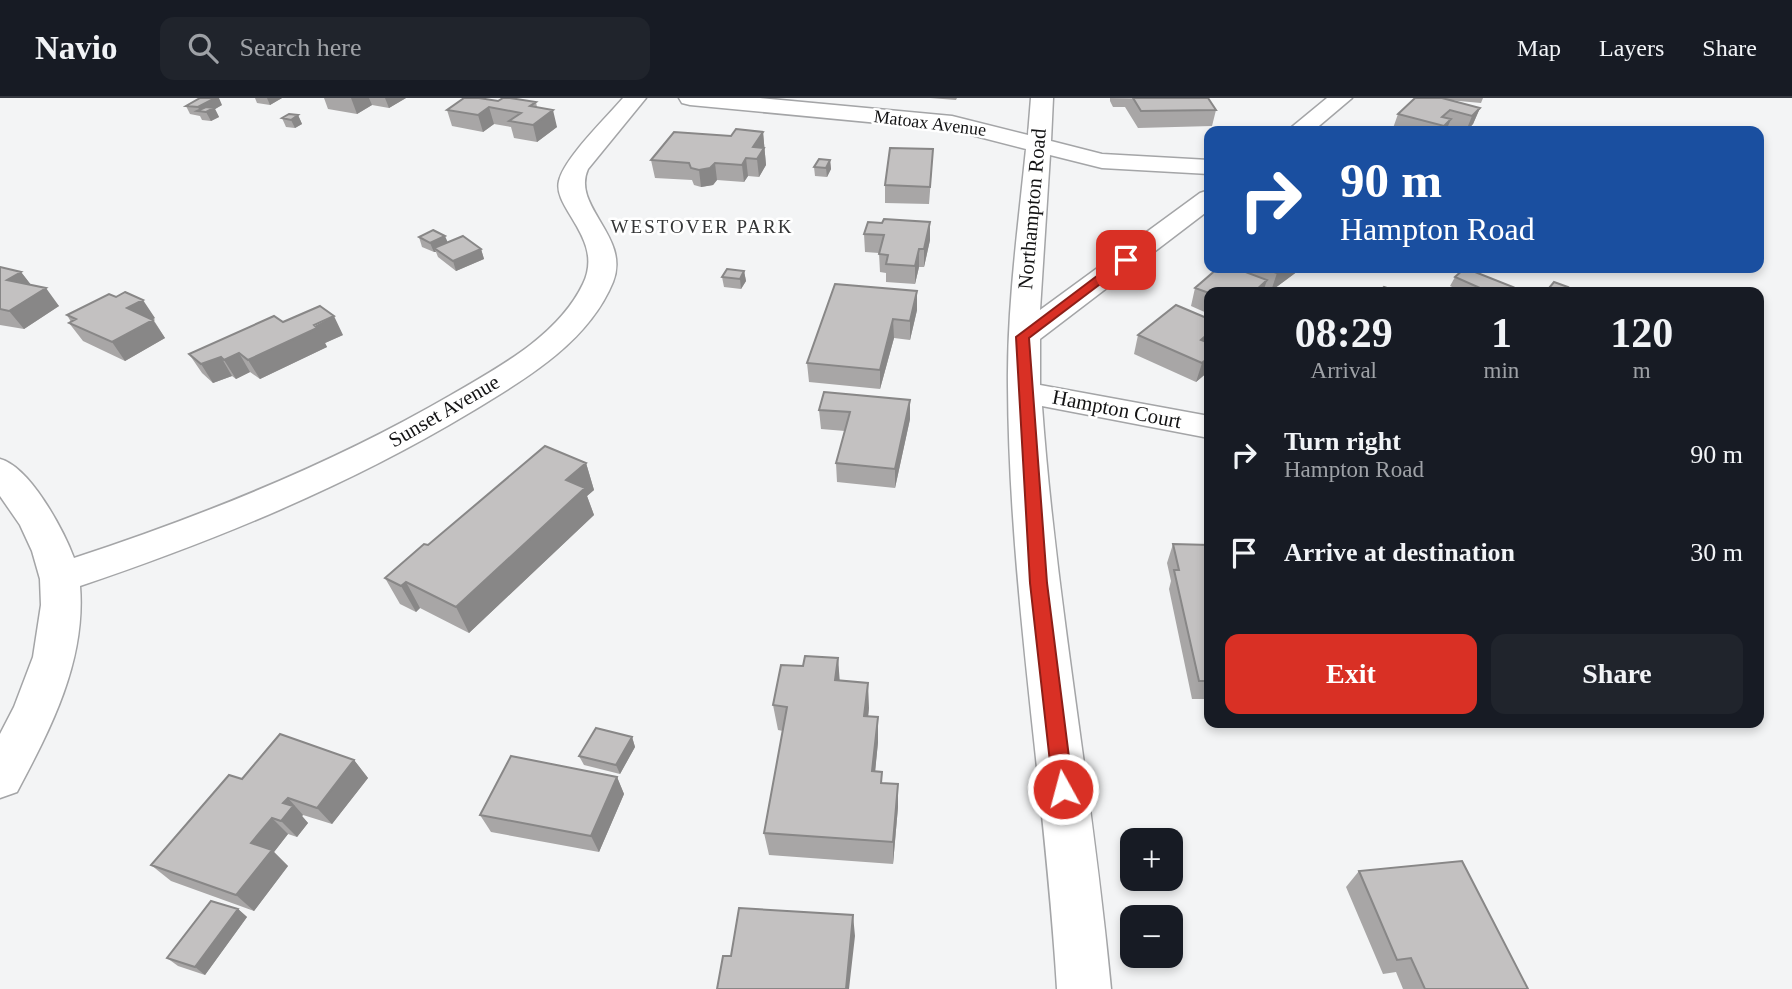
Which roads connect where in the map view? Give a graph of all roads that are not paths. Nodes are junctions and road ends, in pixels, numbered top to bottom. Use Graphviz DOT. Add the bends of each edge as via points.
graph roads {
  1 [pos="635,98"];
  2 [pos="690,98"];
  3 [pos="1042,98"];
  4 [pos="1341,98"];
  5 [pos="1305,126"];
  6 [pos="1039,144"];
  7 [pos="1204,167"];
  8 [pos="1204,202"];
  9 [pos="1023,337"];
  10 [pos="1024,392"];
  11 [pos="1204,426"];
  12 [pos="0,471"];
  13 [pos="60,578"];
  14 [pos="0,777"];
  15 [pos="1084,989"];
  1 -- 13 [label="street, Sunset Avenue" via="571,179 571,191 593,228 604,261 584,309 560,336 439,417 337,472 164,544"];
  2 -- 6 [label="street, Matoax Avenue" via="952,123"];
  3 -- 6 [label="street, Northampton Road"];
  4 -- 5 [label="street"];
  6 -- 7 [label="street, Matoax Avenue" via="1102,160"];
  6 -- 9 [label="street, Northampton Road"];
  8 -- 9 [label="street"];
  9 -- 10 [label="street, Northampton Road"];
  10 -- 11 [label="street, Hampton Court"];
  10 -- 15 [label="street, Northampton Road" via="1038,583"];
  12 -- 13 [label="street" via="51,547"];
  13 -- 14 [label="street" via="61,617 50,673 23,738"];
}
